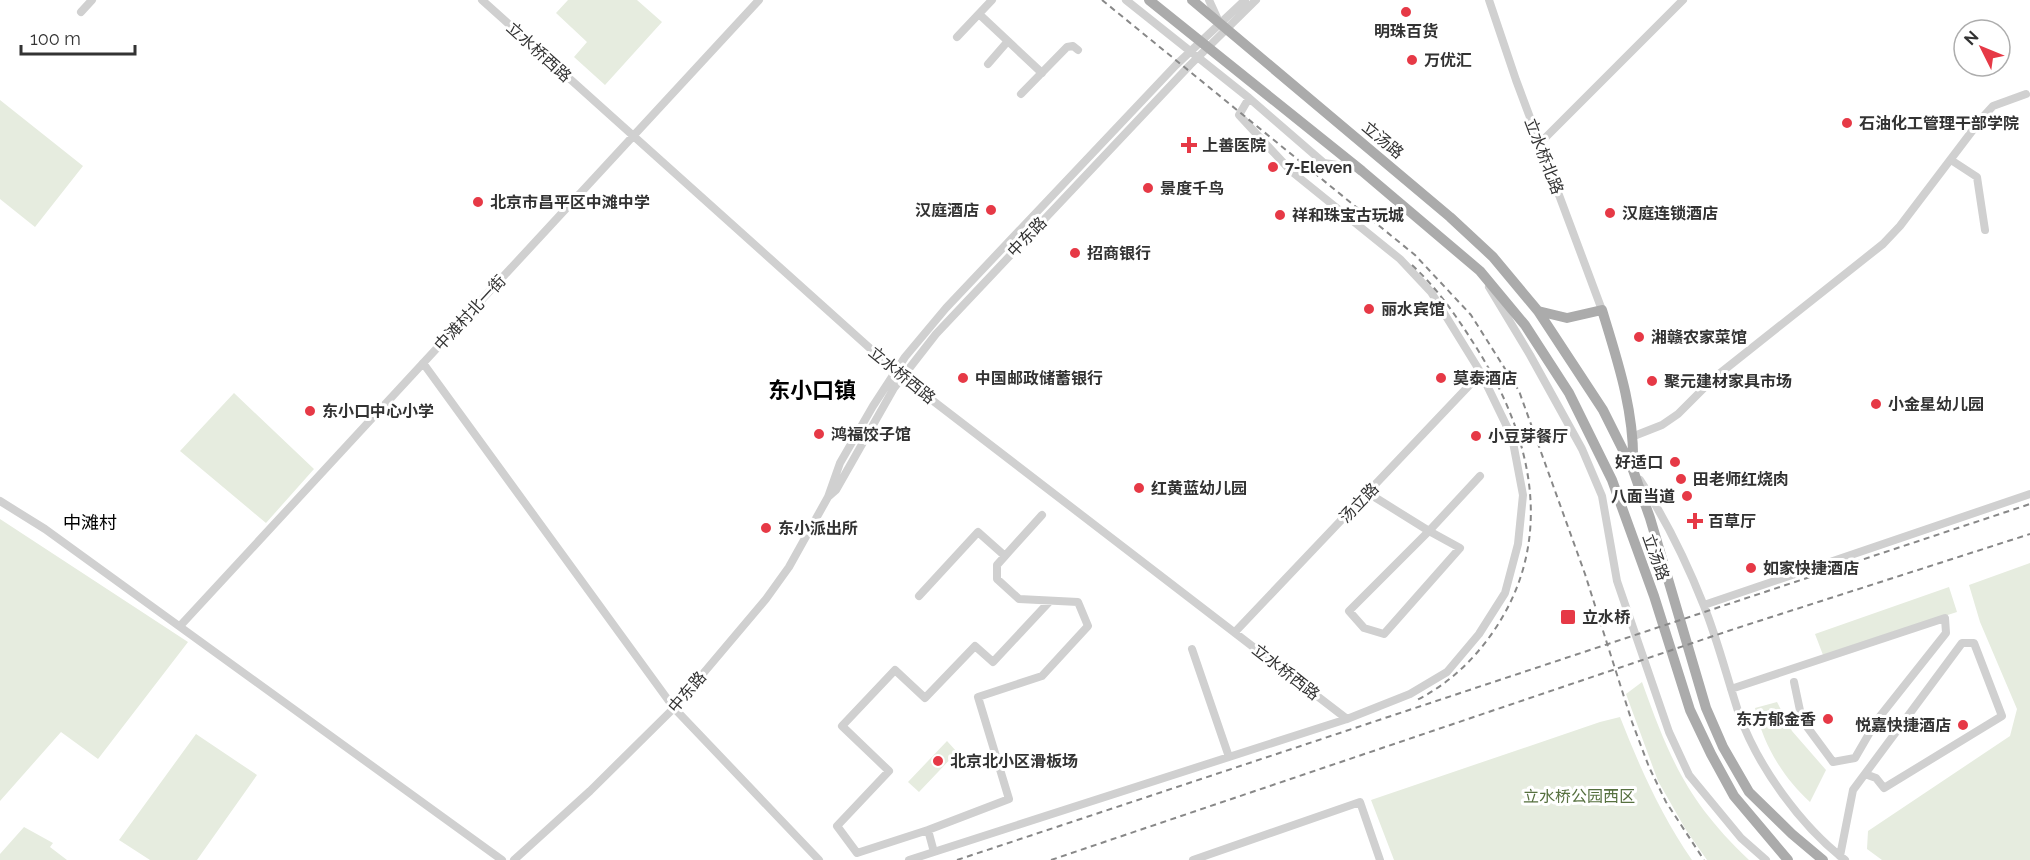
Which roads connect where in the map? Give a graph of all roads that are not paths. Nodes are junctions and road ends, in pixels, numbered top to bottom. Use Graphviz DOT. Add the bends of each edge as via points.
graph roads {
  1 [pos="92,0"];
  2 [pos="482,0"];
  3 [pos="759,0"];
  4 [pos="992,0"];
  5 [pos="1126,0"];
  6 [pos="1149,0"];
  7 [pos="1192,0"];
  8 [pos="1209,0"];
  9 [pos="1245,0"];
  10 [pos="1256,0"];
  11 [pos="1489,0"];
  12 [pos="1683,0"];
  13 [pos="81,12"];
  14 [pos="979,14"];
  15 [pos="1223,28"];
  16 [pos="957,37"];
  17 [pos="1008,41"];
  18 [pos="1204,44"];
  19 [pos="1078,50"];
  20 [pos="1190,51"];
  21 [pos="1198,57"];
  22 [pos="987,64"];
  23 [pos="1042,72"];
  24 [pos="1021,94"];
  25 [pos="2025,94"];
  26 [pos="1249,98"];
  27 [pos="633,137"];
  28 [pos="1539,144"];
  29 [pos="1951,160"];
  30 [pos="1358,168"];
  31 [pos="1985,230"];
  32 [pos="1480,271"];
  33 [pos="1538,310"];
  34 [pos="1602,310"];
  35 [pos="423,363"];
  36 [pos="1481,373"];
  37 [pos="899,374"];
  38 [pos="1634,436"];
  39 [pos="1633,470"];
  40 [pos="1480,476"];
  41 [pos="1368,493"];
  42 [pos="2030,494"];
  43 [pos="0,501"];
  44 [pos="1042,516"];
  45 [pos="1429,531"];
  46 [pos="1005,556"];
  47 [pos="919,596"];
  48 [pos="1050,601"];
  49 [pos="1704,605"];
  50 [pos="180,626"];
  51 [pos="1235,632"];
  52 [pos="1192,649"];
  53 [pos="1794,682"];
  54 [pos="1731,689"];
  55 [pos="674,708"];
  56 [pos="1347,719"];
  57 [pos="1229,757"];
  58 [pos="1865,774"];
  59 [pos="928,830"];
  60 [pos="934,852"];
  61 [pos="1843,858"];
  62 [pos="502,860"];
  63 [pos="514,860"];
  64 [pos="819,860"];
  65 [pos="909,860"];
  66 [pos="1193,860"];
  67 [pos="1380,860"];
  68 [pos="1766,860"];
  69 [pos="1788,860"];
  70 [pos="1823,860"];
  1 -- 13 [label="street"];
  2 -- 27 [label="street, 立水桥西路"];
  3 -- 27 [label="street, 中滩村北一街"];
  4 -- 14 [label="street"];
  5 -- 20 [label="street"];
  6 -- 18 [label="main road, 立汤路"];
  7 -- 15 [label="main road, 立汤路"];
  8 -- 15 [label="street, 立汤路"];
  9 -- 15 [label="street, 中东路"];
  10 -- 15 [label="street, 中东路"];
  11 -- 28 [label="street, 立水桥北路"];
  12 -- 28 [label="street"];
  14 -- 16 [label="street"];
  14 -- 17 [label="street"];
  15 -- 18 [label="street, 中东路"];
  15 -- 33 [label="main road, 立汤路" via="1450,217 1492,257"];
  17 -- 22 [label="street"];
  17 -- 23 [label="street"];
  18 -- 20 [label="street, 中东路"];
  18 -- 21 [label="street, 中东路"];
  18 -- 30 [label="main road, 立汤路"];
  19 -- 23 [label="street" via="1067,47"];
  20 -- 21 [label="street"];
  20 -- 37 [label="street, 中东路" via="954,299"];
  21 -- 26 [label="street"];
  21 -- 37 [label="street, 中东路"];
  23 -- 24 [label="street"];
  25 -- 29 [label="street" via="1993,106"];
  26 -- 30 [label="street" via="1324,163"];
  26 -- 36 [label="street" via="1239,115 1291,171 1400,260 1431,292"];
  27 -- 35 [label="street, 中滩村北一街"];
  27 -- 37 [label="street, 立水桥西路"];
  28 -- 34 [label="street, 立水桥北路"];
  29 -- 31 [label="street" via="1977,177"];
  29 -- 38 [label="street" via="1883,244 1714,378 1678,414"];
  30 -- 32 [label="main road, 立汤路"];
  32 -- 68 [label="street, 立汤路" via="1582,449 1602,496 1617,581 1669,732 1684,764 1714,808"];
  32 -- 69 [label="main road, 立汤路" via="1525,325 1593,437 1650,585 1690,710 1734,796"];
  33 -- 34 [label="main road" via="1567,318"];
  33 -- 39 [label="main road, 立汤路" via="1603,410"];
  34 -- 38 [label="main road" via="1623,379"];
  35 -- 50 [label="street, 中滩村北一街"];
  35 -- 55 [label="street"];
  36 -- 41 [label="street, 汤立路"];
  36 -- 56 [label="street" via="1512,437 1523,495 1518,544 1505,593 1479,634 1447,672 1410,694"];
  37 -- 51 [label="street, 立水桥西路"];
  37 -- 55 [label="street, 中东路" via="789,567"];
  38 -- 39 [label="main road"];
  39 -- 49 [label="street, 立汤路" via="1657,507"];
  39 -- 70 [label="main road, 立汤路" via="1706,708 1723,747 1749,792"];
  40 -- 45 [label="street"];
  41 -- 45 [label="street"];
  41 -- 51 [label="street, 汤立路"];
  42 -- 49 [label="street"];
  43 -- 50 [label="street"];
  44 -- 46 [label="street"];
  45 -- 45 [label="street" via="1460,548 1384,634 1364,627 1349,610"];
  46 -- 47 [label="street" via="978,532"];
  46 -- 48 [label="street" via="997,565 997,579 1019,599"];
  48 -- 59 [label="street" via="1078,602 1088,626 1042,676 978,697 1009,799"];
  48 -- 59 [label="street" via="993,662 975,646 925,698 895,670 842,726 889,771 837,826 857,853"];
  49 -- 54 [label="street, 立汤路"];
  50 -- 62 [label="street"];
  51 -- 56 [label="street, 立水桥西路"];
  52 -- 57 [label="street"];
  53 -- 54 [label="street" via="1803,720 1833,762 1854,758 1877,720 1946,633 1944,618"];
  54 -- 61 [label="street, 立汤路" via="1740,717 1770,774 1808,824"];
  55 -- 63 [label="street, 中东路" via="590,792"];
  55 -- 64 [label="street"];
  56 -- 57 [label="street"];
  57 -- 60 [label="street"];
  58 -- 58 [label="street" via="1876,778 1884,788 2002,716 1974,643 1962,643"];
  58 -- 61 [label="street" via="1853,790"];
  59 -- 60 [label="street"];
  60 -- 65 [label="street"];
  66 -- 67 [label="street" via="1360,802"];
}
